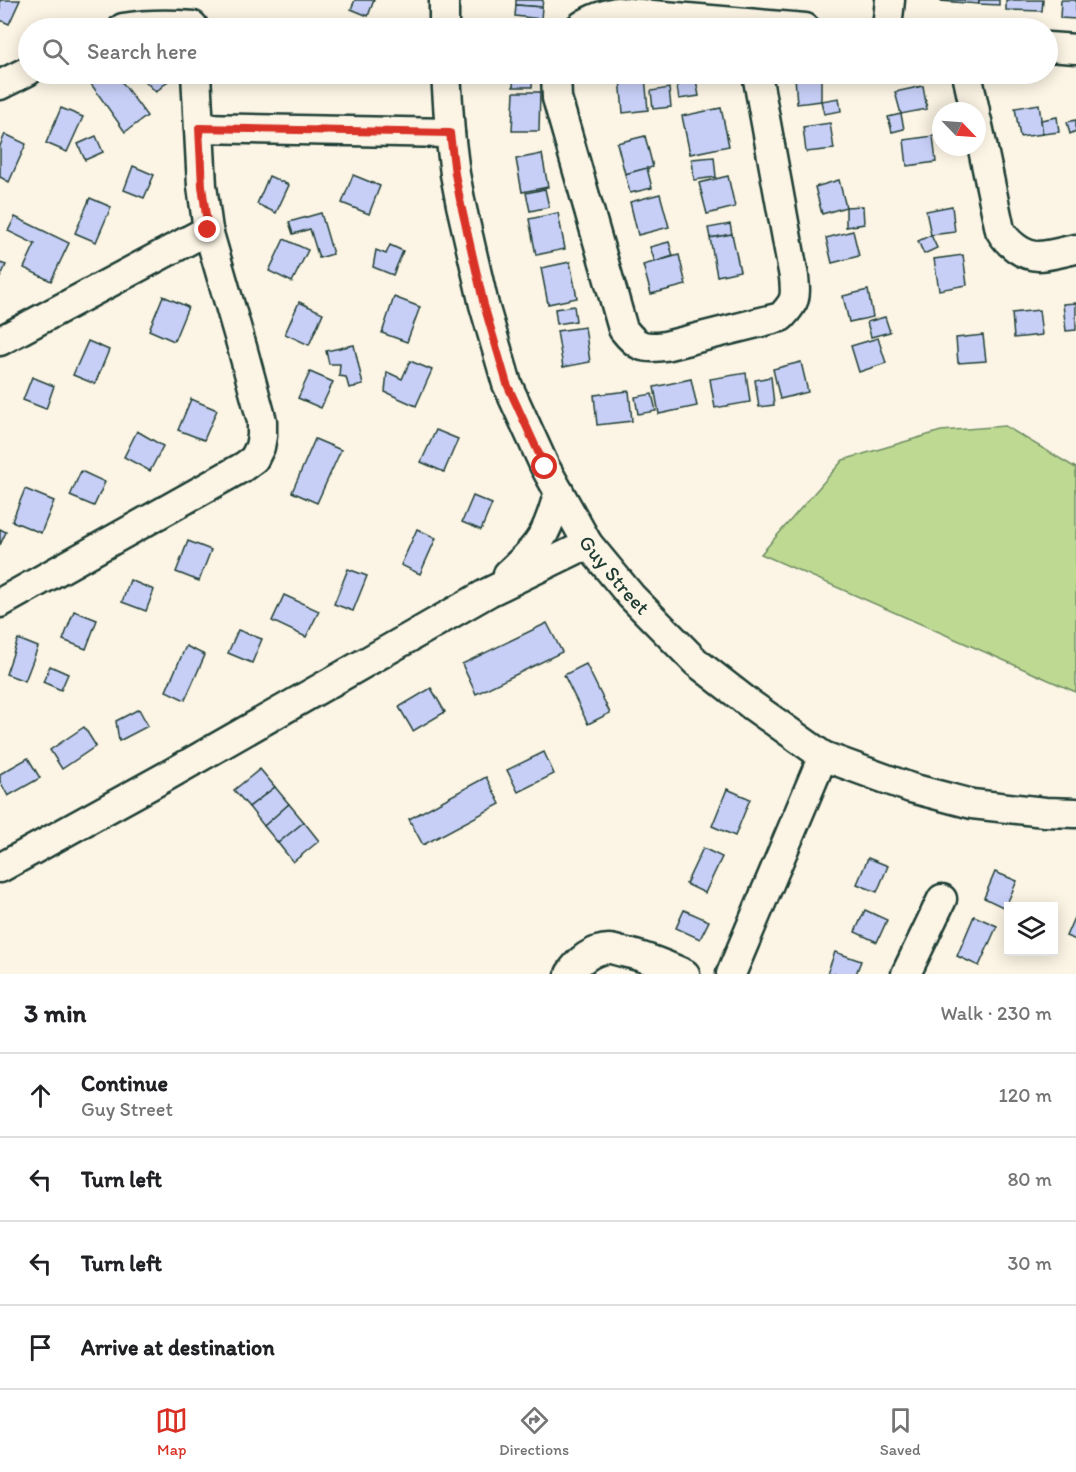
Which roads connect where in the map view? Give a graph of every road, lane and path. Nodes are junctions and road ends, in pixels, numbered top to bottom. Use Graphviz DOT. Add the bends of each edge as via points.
graph roads {
  1 [pos="444,0"];
  2 [pos="890,0"];
  3 [pos="444,18"];
  4 [pos="596,18"];
  5 [pos="673,18"];
  6 [pos="888,18"];
  7 [pos="1058,48"];
  8 [pos="1076,49"];
  9 [pos="18,75"];
  10 [pos="197,84"];
  11 [pos="447,84"];
  12 [pos="556,84"];
  13 [pos="759,84"];
  14 [pos="969,84"];
  15 [pos="0,85"];
  16 [pos="973,102"];
  17 [pos="199,128"];
  18 [pos="450,133"];
  19 [pos="984,156"];
  20 [pos="208,230"];
  21 [pos="1076,249"];
  22 [pos="0,341"];
  23 [pos="559,492"];
  24 [pos="588,543"];
  25 [pos="489,592"];
  26 [pos="0,603"];
  27 [pos="823,756"];
  28 [pos="1076,813"];
  29 [pos="0,868"];
  30 [pos="942,899"];
  31 [pos="570,974"];
  32 [pos="685,974"];
  33 [pos="731,974"];
  34 [pos="906,974"];
  1 -- 3 [label="street"];
  2 -- 6 [label="street"];
  4 -- 5 [label="street" via="616,12"];
  7 -- 8 [label="street"];
  9 -- 15 [label="street"];
  10 -- 17 [label="street"];
  11 -- 18 [label="street, Guy Street"];
  12 -- 13 [label="street" via="557,98 623,329 632,340 649,349 781,317 796,296"];
  14 -- 16 [label="street"];
  17 -- 18 [label="street"];
  17 -- 20 [label="street"];
  18 -- 23 [label="street, Guy Street" via="461,205 507,384"];
  19 -- 21 [label="street" via="1004,236 1025,253 1038,256"];
  20 -- 22 [label="street"];
  20 -- 26 [label="street" via="262,421 260,447 254,459"];
  23 -- 24 [label="street, Guy Street"];
  23 -- 25 [label="street" via="542,538"];
  24 -- 25 [label="street"];
  24 -- 27 [label="street, Guy Street" via="631,596 696,662"];
  25 -- 29 [label="street"];
  27 -- 28 [label="street, Guy Street" via="911,788 972,804"];
  27 -- 33 [label="street"];
  30 -- 34 [label="street"];
  31 -- 32 [label="street" via="591,954 608,949 634,954"];
}
